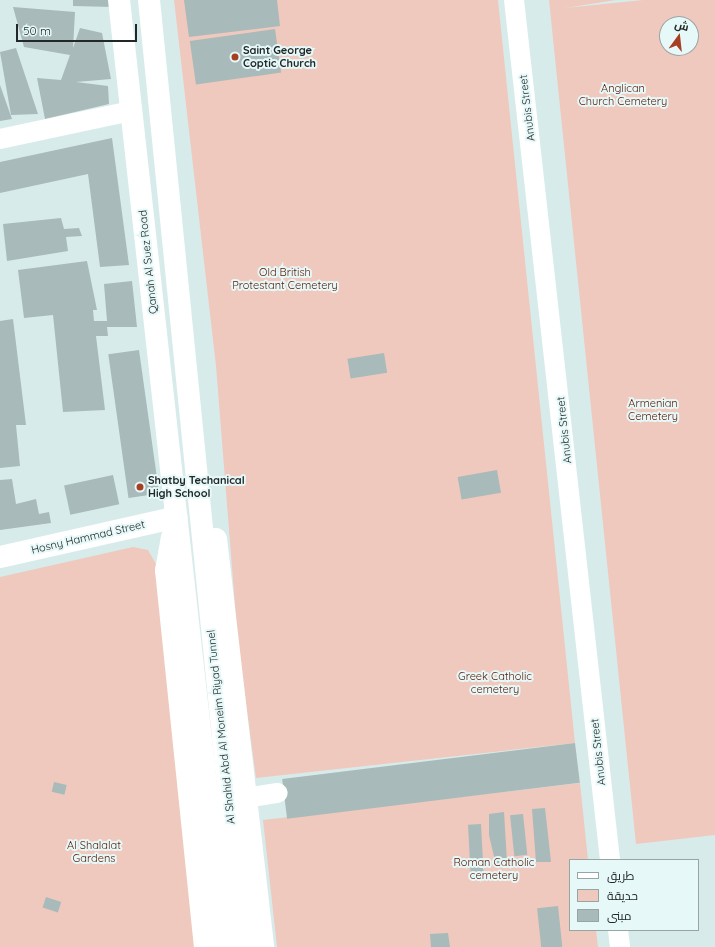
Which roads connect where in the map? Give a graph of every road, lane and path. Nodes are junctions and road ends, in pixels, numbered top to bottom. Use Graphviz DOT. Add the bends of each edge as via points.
graph roads {
  1 [pos="119,0"];
  2 [pos="149,0"];
  3 [pos="514,0"];
  4 [pos="131,111"];
  5 [pos="0,139"];
  6 [pos="202,508"];
  7 [pos="177,521"];
  8 [pos="0,557"];
  9 [pos="278,793"];
  10 [pos="246,798"];
  11 [pos="610,859"];
  12 [pos="618,931"];
  13 [pos="205,947"];
  14 [pos="224,947"];
  15 [pos="244,947"];
  16 [pos="264,947"];
  17 [pos="620,947"];
  1 -- 4 [label="main road, Qanah Al Suez Road"];
  2 -- 6 [label="main road"];
  3 -- 11 [label="street, Anubis Street"];
  4 -- 5 [label="street"];
  4 -- 7 [label="main road, Qanah Al Suez Road"];
  6 -- 10 [label="main road" via="217,542"];
  6 -- 15 [label="main road, Al Shahid Abd Al Moneim Riyad Tunnel" via="205,581"];
  7 -- 8 [label="main road, Hosny Hammad Street"];
  7 -- 13 [label="main road" via="169,544 166,570"];
  7 -- 14 [label="main road, Al Shahid Abd Al Moneim Riyad Tunnel"];
  9 -- 10 [label="street"];
  10 -- 16 [label="main road"];
  12 -- 17 [label="street"];
}
